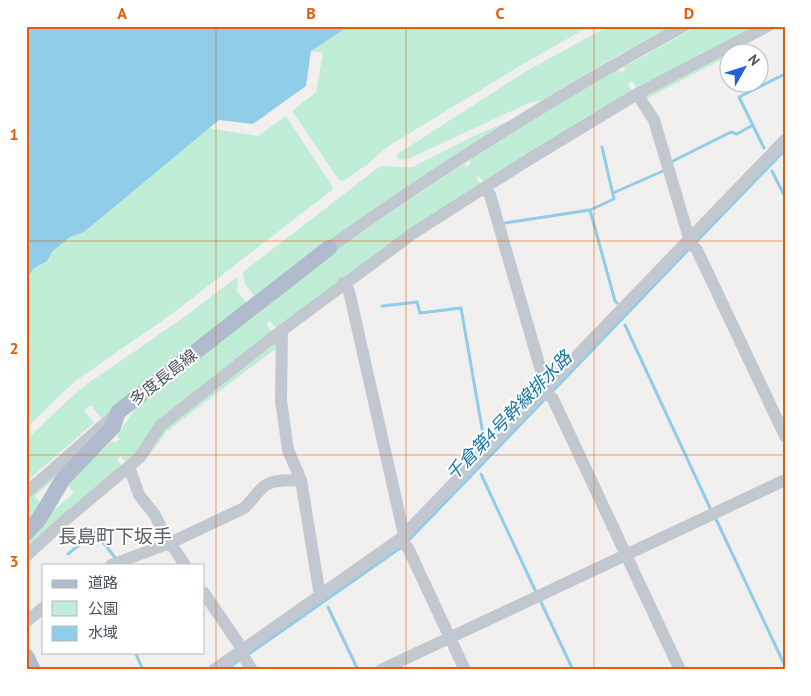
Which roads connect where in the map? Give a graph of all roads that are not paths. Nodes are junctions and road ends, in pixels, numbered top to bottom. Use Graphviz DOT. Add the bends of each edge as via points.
graph roads {
  1 [pos="684,26"];
  2 [pos="768,26"];
  3 [pos="637,94"];
  4 [pos="785,140"];
  5 [pos="484,188"];
  6 [pos="691,243"];
  7 [pos="329,248"];
  8 [pos="343,284"];
  9 [pos="282,330"];
  10 [pos="547,392"];
  11 [pos="118,412"];
  12 [pos="785,436"];
  13 [pos="127,468"];
  14 [pos="301,480"];
  15 [pos="785,480"];
  16 [pos="26,493"];
  17 [pos="26,533"];
  18 [pos="404,541"];
  19 [pos="170,542"];
  20 [pos="626,555"];
  21 [pos="26,556"];
  22 [pos="115,564"];
  23 [pos="184,564"];
  24 [pos="205,595"];
  25 [pos="320,596"];
  26 [pos="42,609"];
  27 [pos="26,622"];
  28 [pos="450,637"];
  29 [pos="26,656"];
  30 [pos="245,657"];
  31 [pos="33,670"];
  32 [pos="214,670"];
  33 [pos="381,670"];
  34 [pos="466,670"];
  35 [pos="680,670"];
  1 -- 7 [label="street" via="472,151"];
  2 -- 3 [label="street"];
  3 -- 5 [label="street"];
  3 -- 6 [label="street" via="654,120"];
  4 -- 6 [label="street"];
  5 -- 8 [label="street"];
  5 -- 10 [label="street" via="490,196"];
  6 -- 10 [label="street"];
  6 -- 12 [label="street"];
  7 -- 11 [label="main road, 多度長島線"];
  8 -- 9 [label="street"];
  8 -- 18 [label="street" via="349,290"];
  9 -- 13 [label="street" via="160,426 139,458"];
  9 -- 14 [label="street" via="281,401 288,450"];
  10 -- 18 [label="street"];
  10 -- 20 [label="street"];
  11 -- 16 [label="street"];
  11 -- 17 [label="main road, 多度長島線" via="113,427 62,479 39,519"];
  13 -- 19 [label="street" via="139,495"];
  13 -- 21 [label="street"];
  14 -- 19 [label="street" via="271,483 244,508"];
  14 -- 25 [label="street"];
  15 -- 20 [label="street"];
  18 -- 25 [label="street"];
  18 -- 28 [label="street"];
  19 -- 22 [label="street"];
  19 -- 23 [label="street"];
  20 -- 28 [label="street"];
  20 -- 35 [label="street"];
  24 -- 30 [label="street"];
  25 -- 30 [label="street"];
  26 -- 27 [label="street"];
  28 -- 33 [label="street"];
  28 -- 34 [label="street"];
  29 -- 31 [label="main road"];
  30 -- 32 [label="street"];
}
